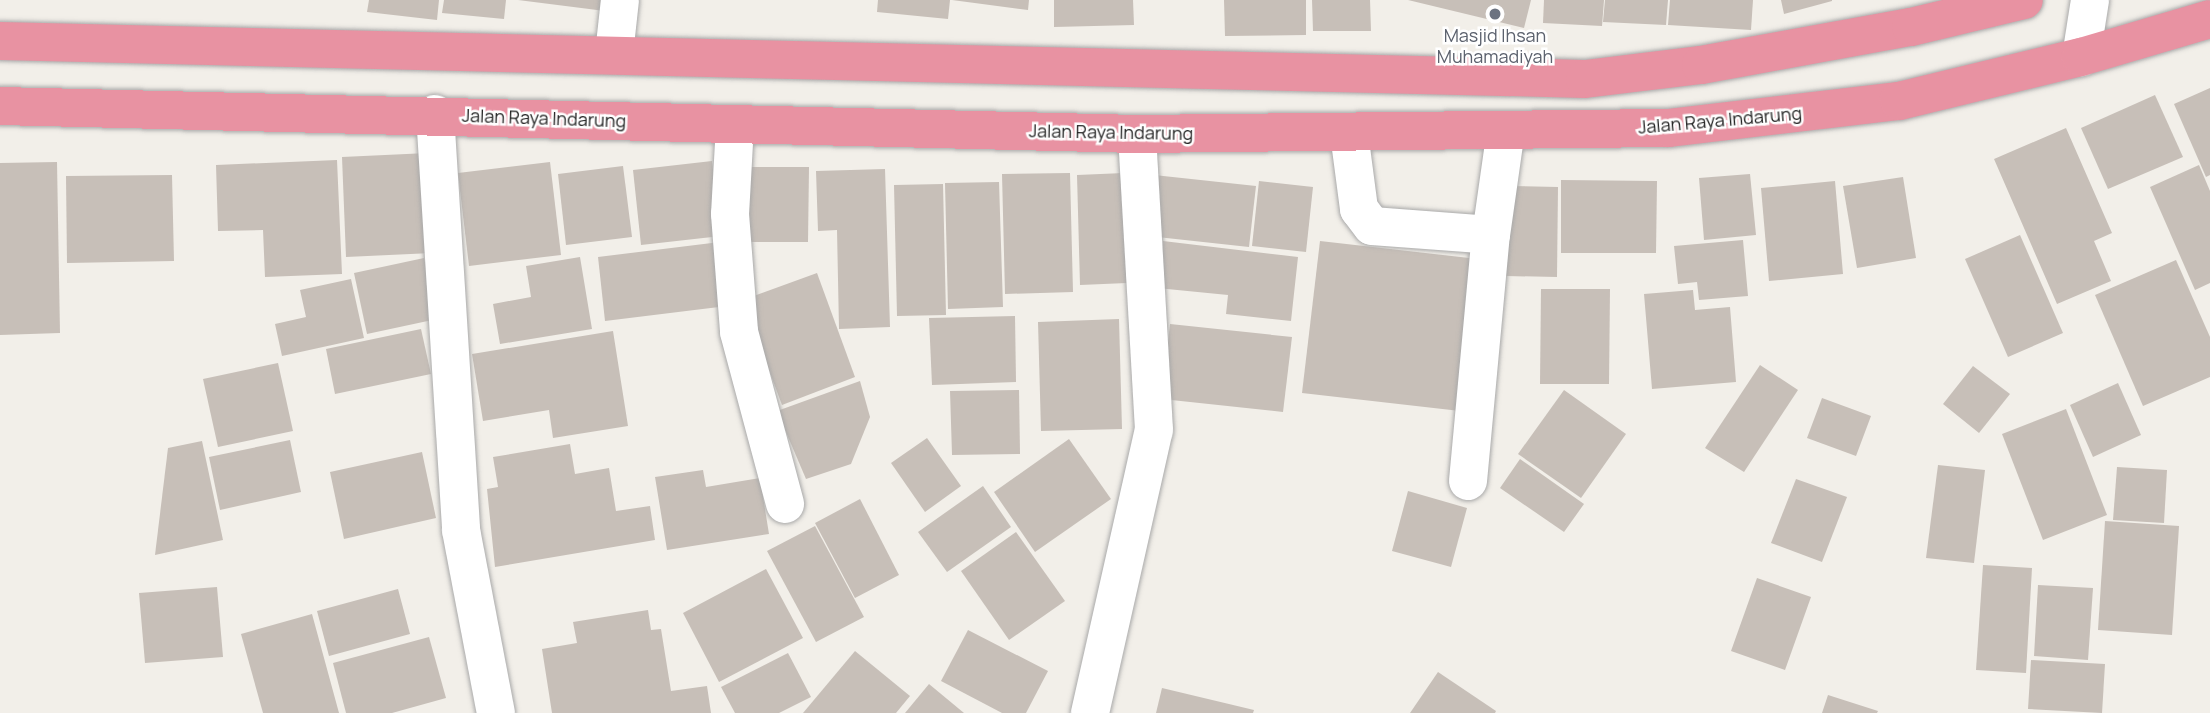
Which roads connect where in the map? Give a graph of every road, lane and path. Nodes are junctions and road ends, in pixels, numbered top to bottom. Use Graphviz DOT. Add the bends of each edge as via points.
graph roads {
  1 [pos="620,0"];
  2 [pos="2024,0"];
  3 [pos="2090,0"];
  4 [pos="2210,19"];
  5 [pos="0,41"];
  6 [pos="614,54"];
  7 [pos="2081,57"];
  8 [pos="0,107"];
  9 [pos="435,114"];
  10 [pos="735,125"];
  11 [pos="1506,130"];
  12 [pos="1349,133"];
  13 [pos="1137,134"];
  14 [pos="1490,235"];
  15 [pos="1468,481"];
  16 [pos="785,504"];
  17 [pos="496,713"];
  18 [pos="1090,713"];
  1 -- 6 [label="street"];
  2 -- 6 [label="highway" via="1911,27 1714,63 1585,79"];
  3 -- 7 [label="street"];
  4 -- 7 [label="highway, Jalan Raya Indarung"];
  5 -- 6 [label="highway"];
  7 -- 11 [label="highway, Jalan Raya Indarung" via="1899,101 1669,128"];
  8 -- 9 [label="highway, Jalan Raya Indarung"];
  9 -- 10 [label="highway, Jalan Raya Indarung"];
  9 -- 17 [label="street" via="461,530"];
  10 -- 13 [label="highway, Jalan Raya Indarung"];
  10 -- 16 [label="street" via="730,214 740,332"];
  11 -- 12 [label="highway, Jalan Raya Indarung"];
  11 -- 14 [label="street"];
  12 -- 13 [label="highway, Jalan Raya Indarung"];
  12 -- 14 [label="street" via="1359,209 1372,226"];
  13 -- 18 [label="street" via="1154,430"];
  14 -- 15 [label="street"];
}
